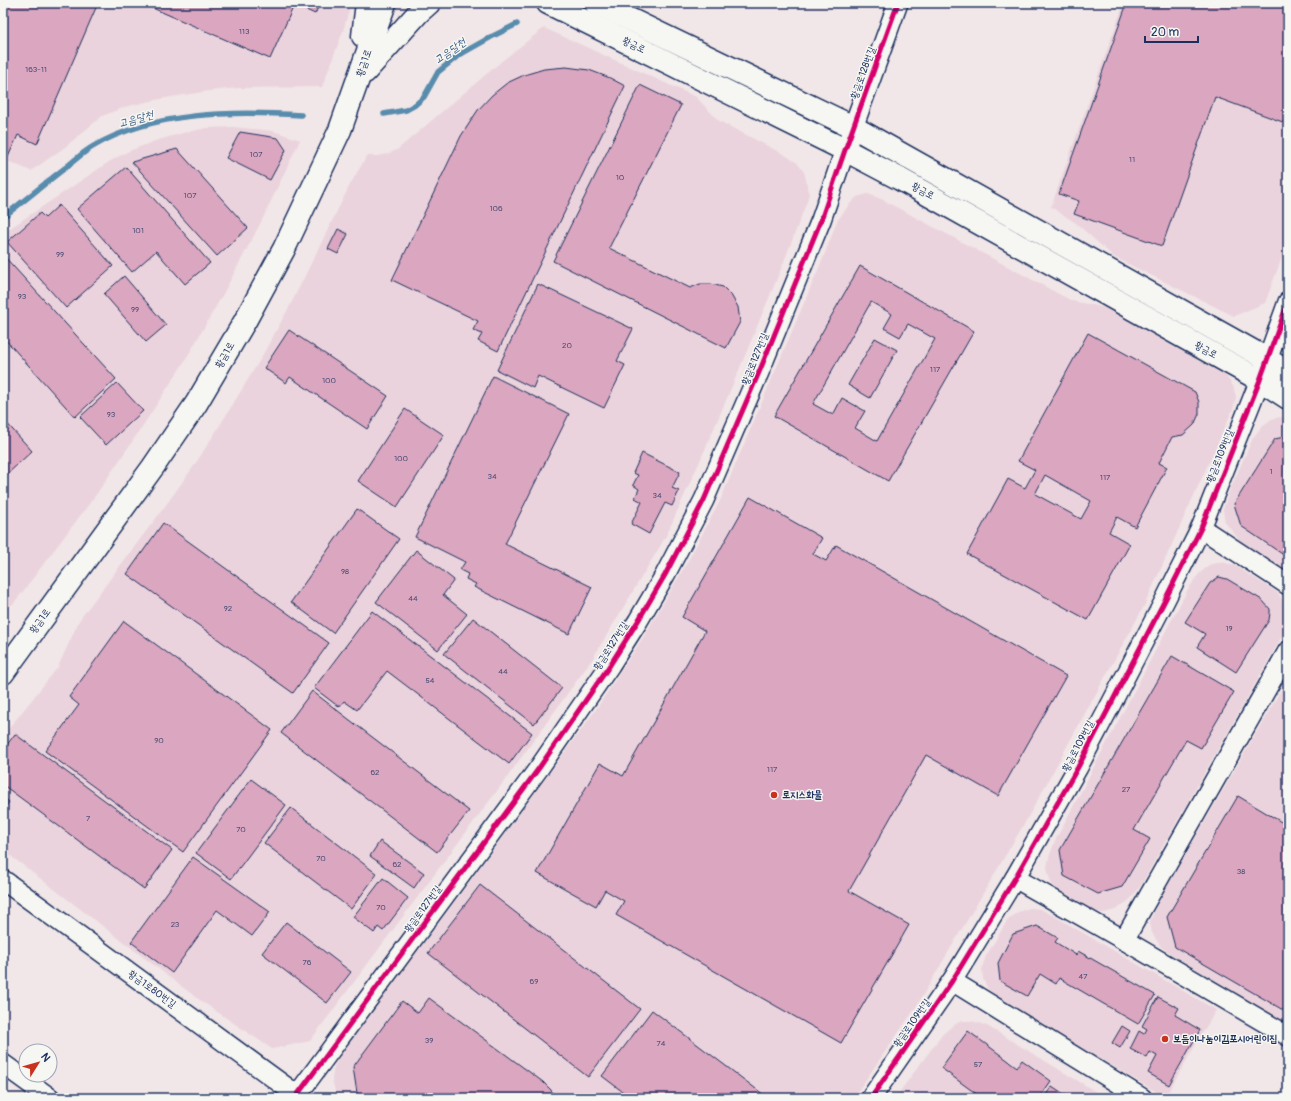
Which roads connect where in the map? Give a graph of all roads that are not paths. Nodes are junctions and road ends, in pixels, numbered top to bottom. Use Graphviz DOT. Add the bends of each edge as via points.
graph roads {
  1 [pos="368,3"];
  2 [pos="384,3"];
  3 [pos="429,3"];
  4 [pos="548,3"];
  5 [pos="596,3"];
  6 [pos="898,3"];
  7 [pos="358,81"];
  8 [pos="853,127"];
  9 [pos="845,150"];
  10 [pos="1288,302"];
  11 [pos="1267,359"];
  12 [pos="1288,372"];
  13 [pos="1260,380"];
  14 [pos="1288,398"];
  15 [pos="1201,528"];
  16 [pos="1288,585"];
  17 [pos="1288,651"];
  18 [pos="3,672"];
  19 [pos="1014,878"];
  20 [pos="3,880"];
  21 [pos="1124,940"];
  22 [pos="952,981"];
  23 [pos="1288,1036"];
  24 [pos="3,1064"];
  25 [pos="298,1097"];
  26 [pos="50,1098"];
  27 [pos="871,1098"];
  28 [pos="1142,1098"];
  1 -- 7 [label="street"];
  2 -- 7 [label="street, 황금1로"];
  3 -- 7 [label="street"];
  4 -- 9 [label="street, 황금로"];
  5 -- 8 [label="street"];
  6 -- 8 [label="street, 황금로128번길"];
  7 -- 18 [label="street, 황금1로" via="340,130 284,249 203,392 153,467"];
  8 -- 9 [label="street, 황금로128번길"];
  8 -- 11 [label="street"];
  9 -- 13 [label="street, 황금로"];
  9 -- 25 [label="street, 황금로127번길" via="821,220 760,370 704,500 665,575 618,652 539,768"];
  10 -- 11 [label="street, 황금로109번길"];
  11 -- 12 [label="street"];
  11 -- 13 [label="street, 황금로109번길"];
  13 -- 14 [label="street, 황금로"];
  13 -- 15 [label="street, 황금로109번길"];
  15 -- 16 [label="street"];
  15 -- 19 [label="street, 황금로109번길" via="1078,767"];
  17 -- 21 [label="street"];
  19 -- 21 [label="street"];
  19 -- 22 [label="street, 황금로109번길"];
  20 -- 25 [label="street, 황금1로80번길"];
  21 -- 23 [label="street"];
  22 -- 27 [label="street, 황금로109번길"];
  22 -- 28 [label="street"];
  24 -- 26 [label="street"];
}
